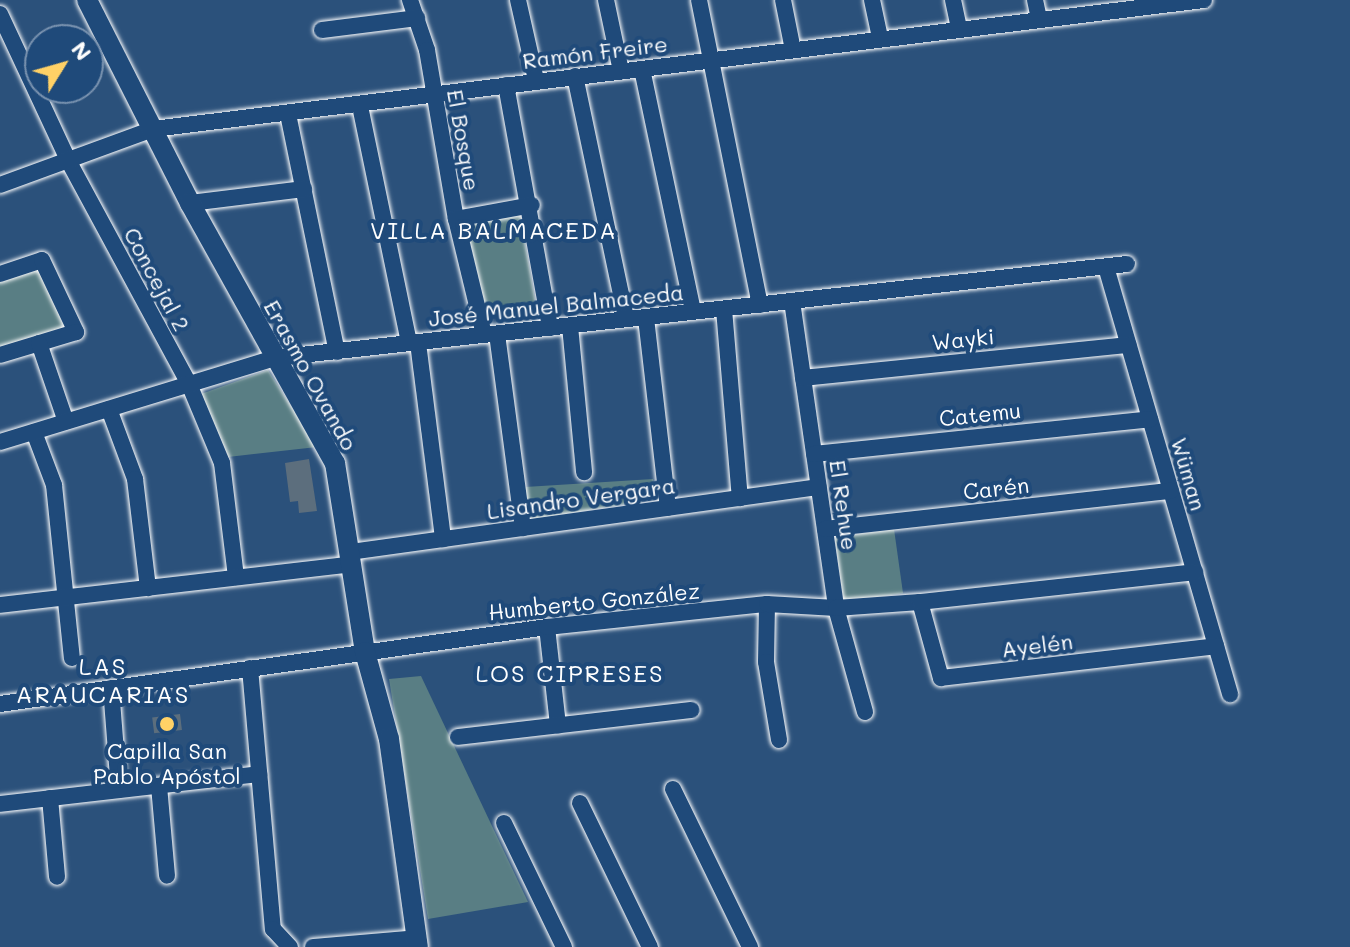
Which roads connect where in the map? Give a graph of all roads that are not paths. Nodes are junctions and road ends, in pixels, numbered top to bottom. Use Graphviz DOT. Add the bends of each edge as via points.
graph roads {
  1 [pos="87,0"];
  2 [pos="410,0"];
  3 [pos="518,0"];
  4 [pos="606,0"];
  5 [pos="699,0"];
  6 [pos="783,0"];
  7 [pos="872,0"];
  8 [pos="953,0"];
  9 [pos="1035,0"];
  10 [pos="1204,0"];
  11 [pos="1182,1"];
  12 [pos="1098,6"];
  13 [pos="0,14"];
  14 [pos="417,18"];
  15 [pos="1039,19"];
  16 [pos="959,29"];
  17 [pos="322,30"];
  18 [pos="880,39"];
  19 [pos="793,50"];
  20 [pos="713,60"];
  21 [pos="642,69"];
  22 [pos="621,71"];
  23 [pos="575,76"];
  24 [pos="536,80"];
  25 [pos="506,85"];
  26 [pos="433,95"];
  27 [pos="360,106"];
  28 [pos="288,114"];
  29 [pos="153,129"];
  30 [pos="69,162"];
  31 [pos="0,185"];
  32 [pos="304,189"];
  33 [pos="190,203"];
  34 [pos="532,205"];
  35 [pos="456,219"];
  36 [pos="1127,264"];
  37 [pos="1106,267"];
  38 [pos="0,274"];
  39 [pos="792,301"];
  40 [pos="760,305"];
  41 [pos="724,309"];
  42 [pos="693,312"];
  43 [pos="646,318"];
  44 [pos="626,319"];
  45 [pos="570,326"];
  46 [pos="550,328"];
  47 [pos="490,335"];
  48 [pos="39,343"];
  49 [pos="413,343"];
  50 [pos="1128,345"];
  51 [pos="337,352"];
  52 [pos="0,355"];
  53 [pos="274,358"];
  54 [pos="803,378"];
  55 [pos="189,384"];
  56 [pos="109,409"];
  57 [pos="1150,419"];
  58 [pos="66,422"];
  59 [pos="34,432"];
  60 [pos="0,442"];
  61 [pos="814,454"];
  62 [pos="584,472"];
  63 [pos="819,487"];
  64 [pos="1171,491"];
  65 [pos="740,498"];
  66 [pos="668,508"];
  67 [pos="523,528"];
  68 [pos="825,529"];
  69 [pos="443,539"];
  70 [pos="351,558"];
  71 [pos="1195,572"];
  72 [pos="236,577"];
  73 [pos="148,588"];
  74 [pos="66,597"];
  75 [pos="920,602"];
  76 [pos="767,604"];
  77 [pos="0,605"];
  78 [pos="836,608"];
  79 [pos="547,627"];
  80 [pos="1216,646"];
  81 [pos="365,652"];
  82 [pos="72,658"];
  83 [pos="250,668"];
  84 [pos="111,688"];
  85 [pos="1230,694"];
  86 [pos="0,704"];
  87 [pos="691,710"];
  88 [pos="865,712"];
  89 [pos="558,725"];
  90 [pos="458,737"];
  91 [pos="779,740"];
  92 [pos="259,774"];
  93 [pos="159,786"];
  94 [pos="673,789"];
  95 [pos="119,790"];
  96 [pos="50,798"];
  97 [pos="580,803"];
  98 [pos="0,804"];
  99 [pos="504,823"];
  100 [pos="167,876"];
  101 [pos="57,877"];
  102 [pos="417,942"];
  103 [pos="285,944"];
  104 [pos="313,947"];
  105 [pos="564,947"];
  106 [pos="650,947"];
  107 [pos="750,947"];
  1 -- 29 [label="street, Erasmo Ovando"];
  2 -- 14 [label="street, El Bosque"];
  3 -- 24 [label="street"];
  4 -- 22 [label="street"];
  5 -- 20 [label="street"];
  6 -- 19 [label="street"];
  7 -- 18 [label="street"];
  8 -- 16 [label="street"];
  9 -- 15 [label="street"];
  10 -- 11 [label="street, Ramón Freire"];
  11 -- 12 [label="street, Ramón Freire"];
  12 -- 15 [label="street, Ramón Freire"];
  13 -- 30 [label="street, Concejal 2"];
  14 -- 17 [label="street"];
  14 -- 26 [label="street, El Bosque"];
  15 -- 16 [label="street, Ramón Freire"];
  16 -- 18 [label="street, Ramón Freire"];
  18 -- 19 [label="street, Ramón Freire"];
  19 -- 20 [label="street, Ramón Freire"];
  20 -- 21 [label="street, Ramón Freire"];
  20 -- 40 [label="street"];
  21 -- 22 [label="street, Ramón Freire"];
  21 -- 42 [label="street"];
  22 -- 23 [label="street, Ramón Freire"];
  23 -- 24 [label="street, Ramón Freire"];
  23 -- 44 [label="street"];
  24 -- 25 [label="street, Ramón Freire"];
  25 -- 26 [label="street, Ramón Freire"];
  25 -- 34 [label="street"];
  26 -- 27 [label="street, Ramón Freire"];
  26 -- 35 [label="street, El Bosque"];
  27 -- 28 [label="street, Ramón Freire"];
  27 -- 49 [label="street"];
  28 -- 29 [label="street, Ramón Freire"];
  28 -- 32 [label="street"];
  29 -- 30 [label="street, Ramón Freire"];
  29 -- 33 [label="street, Erasmo Ovando"];
  30 -- 31 [label="street, Ramón Freire"];
  30 -- 55 [label="street, Concejal 2"];
  32 -- 33 [label="street"];
  32 -- 51 [label="street"];
  33 -- 53 [label="street, Erasmo Ovando"];
  34 -- 35 [label="street"];
  34 -- 46 [label="street"];
  35 -- 47 [label="street, El Bosque"];
  36 -- 37 [label="street, José Manuel Balmaceda"];
  37 -- 39 [label="street, José Manuel Balmaceda"];
  37 -- 50 [label="street, Wüman"];
  38 -- 48 [label="street" via="42,260 76,332"];
  39 -- 40 [label="street, José Manuel Balmaceda"];
  39 -- 54 [label="street, El Rehue"];
  40 -- 41 [label="street, José Manuel Balmaceda"];
  41 -- 42 [label="street, José Manuel Balmaceda"];
  41 -- 65 [label="street"];
  42 -- 43 [label="street, José Manuel Balmaceda"];
  43 -- 44 [label="street, José Manuel Balmaceda"];
  43 -- 66 [label="street"];
  44 -- 45 [label="street, José Manuel Balmaceda"];
  45 -- 46 [label="street, José Manuel Balmaceda"];
  45 -- 62 [label="street"];
  46 -- 47 [label="street, José Manuel Balmaceda"];
  47 -- 49 [label="street, José Manuel Balmaceda"];
  47 -- 67 [label="street, El Bosque"];
  48 -- 52 [label="street"];
  48 -- 58 [label="street"];
  49 -- 51 [label="street, José Manuel Balmaceda"];
  49 -- 69 [label="street"];
  50 -- 54 [label="street, Wayki"];
  50 -- 57 [label="street, Wüman"];
  51 -- 53 [label="street, José Manuel Balmaceda"];
  53 -- 55 [label="street, José Manuel Balmaceda"];
  53 -- 70 [label="street, Erasmo Ovando" via="335,463"];
  54 -- 61 [label="street, El Rehue"];
  55 -- 56 [label="street, José Manuel Balmaceda"];
  55 -- 72 [label="street, Concejal 2" via="222,463"];
  56 -- 58 [label="street, José Manuel Balmaceda"];
  56 -- 73 [label="street" via="135,479"];
  57 -- 61 [label="street, Catemu"];
  57 -- 64 [label="street, Wüman"];
  58 -- 59 [label="street, José Manuel Balmaceda"];
  59 -- 60 [label="street, José Manuel Balmaceda"];
  59 -- 74 [label="street" via="54,485"];
  61 -- 63 [label="street, El Rehue"];
  63 -- 65 [label="street, Lisandro Vergara"];
  63 -- 68 [label="street, El Rehue"];
  64 -- 68 [label="street, Carén"];
  64 -- 71 [label="street, Wüman"];
  65 -- 66 [label="street, Lisandro Vergara"];
  66 -- 67 [label="street, Lisandro Vergara"];
  67 -- 69 [label="street, Lisandro Vergara"];
  68 -- 78 [label="street, El Rehue"];
  69 -- 70 [label="street, Lisandro Vergara"];
  70 -- 72 [label="street, Lisandro Vergara"];
  70 -- 81 [label="street, Erasmo Ovando"];
  71 -- 75 [label="street, Humberto González"];
  71 -- 80 [label="street, Wüman"];
  72 -- 73 [label="street, Lisandro Vergara"];
  73 -- 74 [label="street, Lisandro Vergara"];
  74 -- 77 [label="street, Lisandro Vergara"];
  74 -- 82 [label="street"];
  75 -- 78 [label="street, Humberto González"];
  75 -- 80 [label="street, Ayelén" via="941,678"];
  76 -- 78 [label="street, Humberto González"];
  76 -- 79 [label="street, Humberto González"];
  76 -- 91 [label="street" via="766,662"];
  78 -- 88 [label="street, El Rehue"];
  79 -- 81 [label="street, Humberto González"];
  79 -- 89 [label="street"];
  80 -- 85 [label="street, Wüman"];
  81 -- 83 [label="street, Humberto González"];
  81 -- 102 [label="street, Erasmo Ovando" via="389,739"];
  83 -- 84 [label="street, Humberto González"];
  83 -- 92 [label="street"];
  84 -- 86 [label="street, Humberto González"];
  84 -- 95 [label="street"];
  87 -- 89 [label="street"];
  89 -- 90 [label="street"];
  92 -- 93 [label="street"];
  92 -- 103 [label="street" via="273,929"];
  93 -- 95 [label="street"];
  93 -- 100 [label="street"];
  94 -- 107 [label="street"];
  95 -- 96 [label="street"];
  96 -- 98 [label="street"];
  96 -- 101 [label="street"];
  97 -- 106 [label="street"];
  99 -- 105 [label="street"];
  102 -- 104 [label="street"];
}
